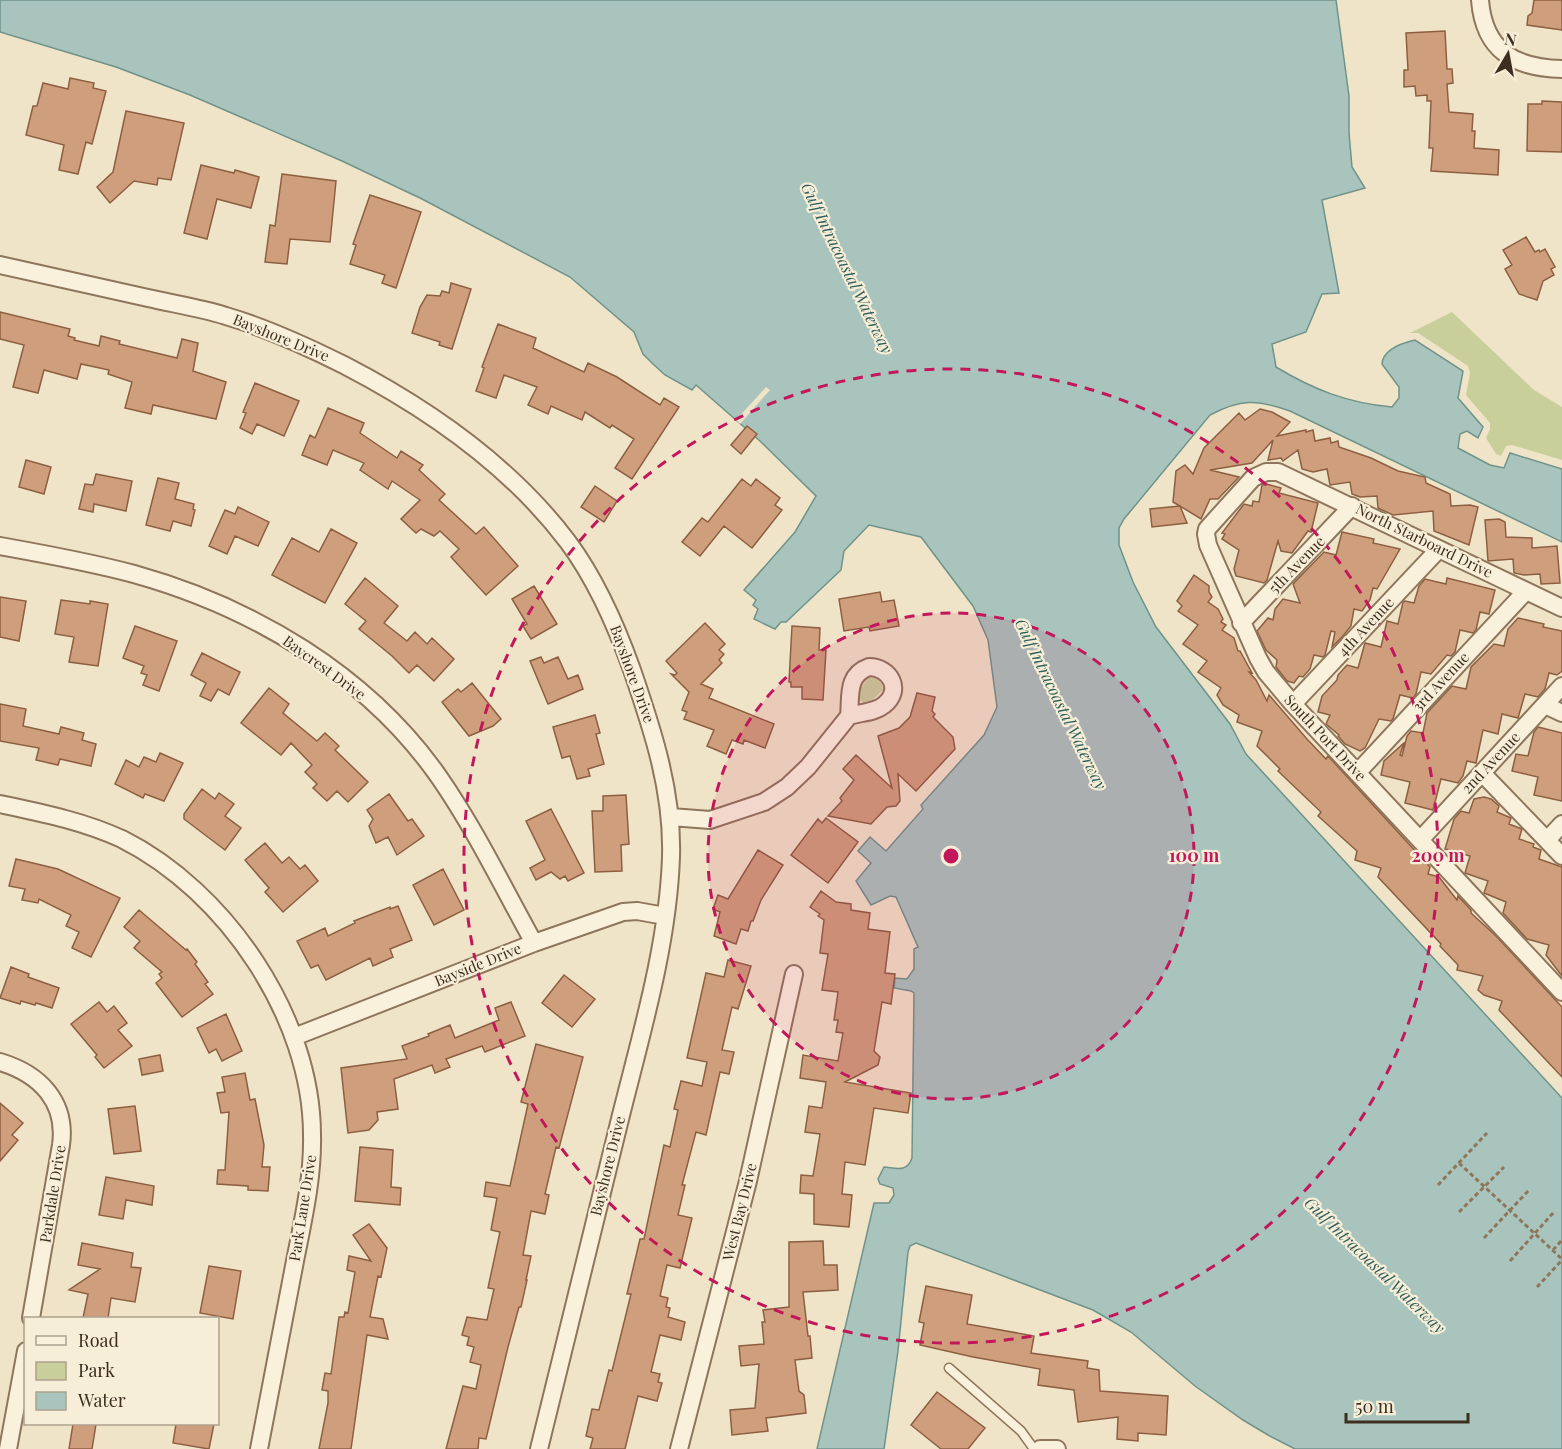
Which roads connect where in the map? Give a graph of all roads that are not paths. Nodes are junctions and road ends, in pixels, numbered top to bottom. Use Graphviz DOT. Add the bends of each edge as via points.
graph roads {
  1 [pos="1480,0"];
  2 [pos="1562,69"];
  3 [pos="0,265"];
  4 [pos="1286,474"];
  5 [pos="1352,506"];
  6 [pos="0,546"];
  7 [pos="1439,549"];
  8 [pos="1526,591"];
  9 [pos="1562,608"];
  10 [pos="1241,623"];
  11 [pos="1562,686"];
  12 [pos="1293,704"];
  13 [pos="1545,705"];
  14 [pos="1562,713"];
  15 [pos="849,716"];
  16 [pos="1357,772"];
  17 [pos="1482,773"];
  18 [pos="0,804"];
  19 [pos="671,817"];
  20 [pos="1562,824"];
  21 [pos="1420,840"];
  22 [pos="1547,840"];
  23 [pos="1562,856"];
  24 [pos="665,915"];
  25 [pos="534,943"];
  26 [pos="795,974"];
  27 [pos="1562,992"];
  28 [pos="294,1037"];
  29 [pos="0,1062"];
  30 [pos="31,1317"];
  31 [pos="24,1362"];
  32 [pos="949,1368"];
  33 [pos="8,1449"];
  34 [pos="259,1449"];
  35 [pos="539,1449"];
  36 [pos="679,1449"];
  37 [pos="1034,1449"];
  38 [pos="1040,1449"];
  39 [pos="1057,1449"];
  1 -- 2 [label="street" via="1487,28 1501,51 1524,64"];
  3 -- 19 [label="street, Bayshore Drive" via="258,326 400,395 454,431 553,524 605,603 651,727"];
  4 -- 5 [label="street, North Starboard Drive"];
  4 -- 10 [label="street, South Port Drive" via="1271,471 1256,475 1206,534"];
  5 -- 7 [label="street, North Starboard Drive"];
  5 -- 10 [label="street, 5th Avenue"];
  6 -- 25 [label="street, Baycrest Drive" via="102,566 177,587 252,619 325,664 386,716 438,776"];
  7 -- 8 [label="street, North Starboard Drive"];
  7 -- 12 [label="street, 4th Avenue"];
  8 -- 9 [label="street, North Starboard Drive"];
  8 -- 16 [label="street, 3rd Avenue"];
  10 -- 12 [label="street, South Port Drive" via="1266,672"];
  11 -- 13 [label="street, 2nd Avenue"];
  12 -- 16 [label="street, South Port Drive"];
  13 -- 14 [label="street"];
  13 -- 17 [label="street, 2nd Avenue"];
  15 -- 19 [label="street" via="808,767 764,802 710,820"];
  16 -- 21 [label="street, South Port Drive"];
  17 -- 21 [label="street, 2nd Avenue"];
  17 -- 22 [label="street"];
  18 -- 28 [label="street, Park Lane Drive" via="101,830 137,847 200,894 248,948"];
  19 -- 24 [label="street, Bayshore Drive"];
  20 -- 22 [label="street"];
  21 -- 27 [label="street, South Port Drive"];
  22 -- 23 [label="street"];
  24 -- 25 [label="street, Bayside Drive" via="629,911"];
  24 -- 35 [label="street, Bayshore Drive" via="637,1052"];
  25 -- 28 [label="street, Bayside Drive"];
  26 -- 36 [label="street, West Bay Drive" via="748,1181"];
  28 -- 34 [label="street, Park Lane Drive" via="311,1115 311,1166"];
  29 -- 30 [label="street, Parkdale Drive" via="38,1081 54,1101 62,1124"];
  31 -- 33 [label="street"];
  32 -- 37 [label="lane" via="1021,1431"];
  38 -- 39 [label="street"];
}
